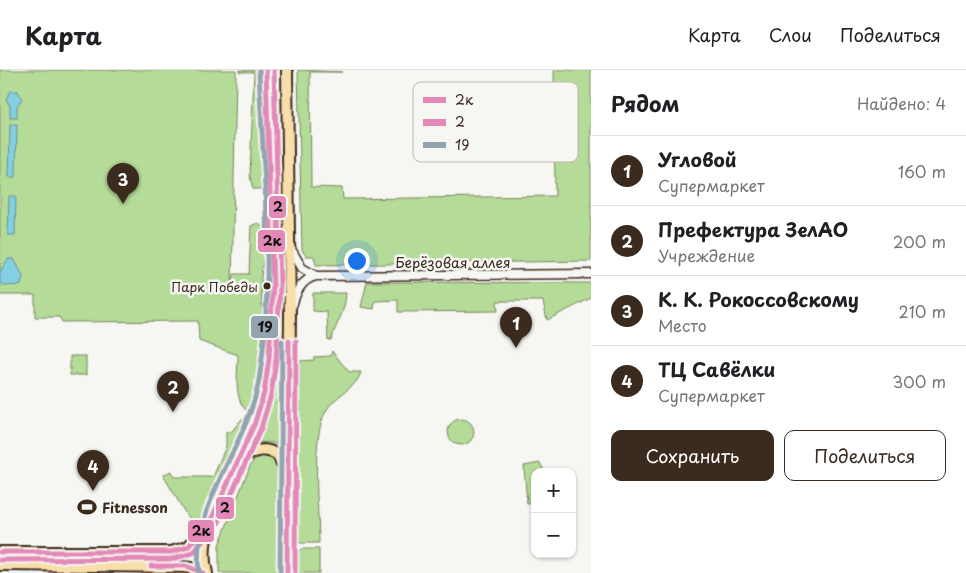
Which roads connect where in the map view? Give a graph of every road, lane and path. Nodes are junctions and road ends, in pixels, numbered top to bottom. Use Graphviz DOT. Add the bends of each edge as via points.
graph roads {
  1 [pos="266,70"];
  2 [pos="287,70"];
  3 [pos="288,236"];
  4 [pos="591,274"];
  5 [pos="316,276"];
  6 [pos="290,315"];
  7 [pos="234,466"];
  8 [pos="288,481"];
  9 [pos="212,518"];
  10 [pos="0,552"];
  11 [pos="0,565"];
  12 [pos="203,572"];
  13 [pos="287,573"];
  1 -- 7 [label="main road" via="272,275 270,359 259,409"];
  2 -- 3 [label="main road"];
  3 -- 5 [label="street" via="297,263"];
  3 -- 6 [label="main road"];
  4 -- 5 [label="street, Берёзовая аллея"];
  5 -- 6 [label="street" via="299,287"];
  6 -- 8 [label="main road"];
  7 -- 8 [label="main road" via="251,453 266,450 278,455"];
  7 -- 9 [label="main road"];
  8 -- 13 [label="main road"];
  9 -- 10 [label="main road" via="188,547 171,552"];
  9 -- 12 [label="main road"];
  11 -- 12 [label="main road" via="183,567"];
}
